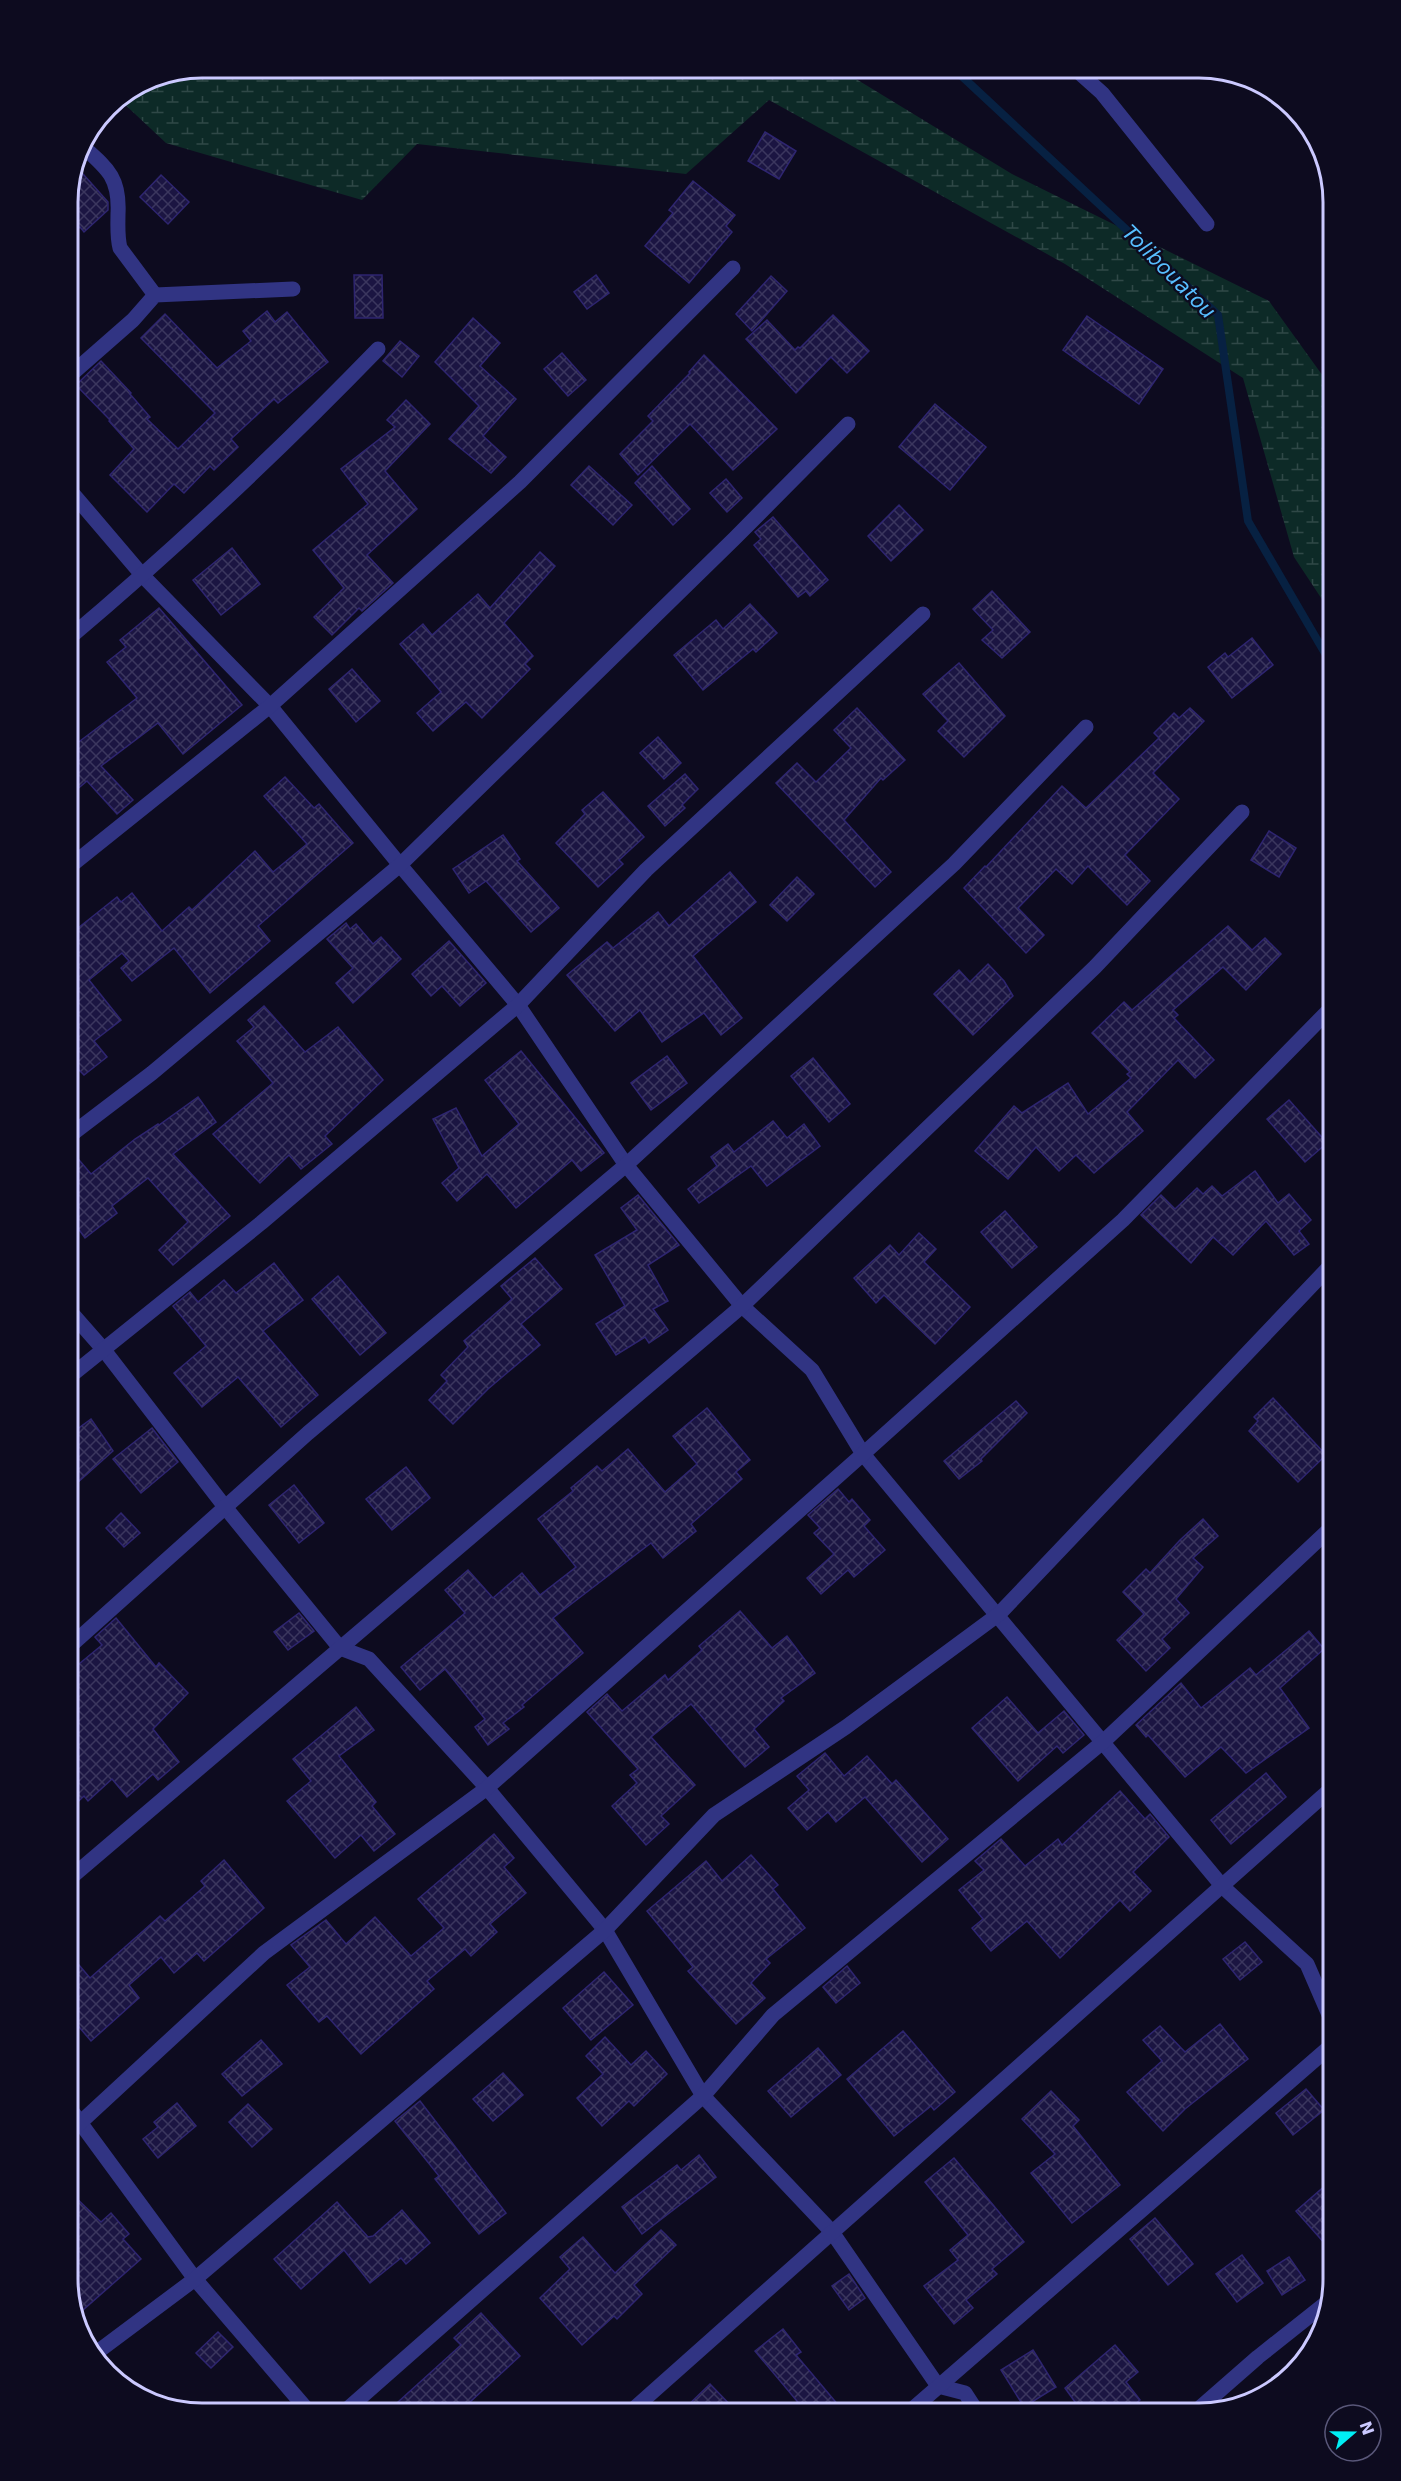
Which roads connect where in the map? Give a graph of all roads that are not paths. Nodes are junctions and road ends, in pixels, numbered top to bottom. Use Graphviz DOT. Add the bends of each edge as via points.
graph roads {
  1 [pos="1085,78"];
  2 [pos="88,152"];
  3 [pos="1207,224"];
  4 [pos="733,268"];
  5 [pos="293,289"];
  6 [pos="155,295"];
  7 [pos="378,349"];
  8 [pos="78,368"];
  9 [pos="848,424"];
  10 [pos="78,500"];
  11 [pos="143,576"];
  12 [pos="923,614"];
  13 [pos="78,631"];
  14 [pos="270,706"];
  15 [pos="1086,727"];
  16 [pos="1242,812"];
  17 [pos="78,860"];
  18 [pos="400,866"];
  19 [pos="518,1005"];
  20 [pos="1323,1017"];
  21 [pos="78,1129"];
  22 [pos="626,1165"];
  23 [pos="1323,1275"];
  24 [pos="742,1306"];
  25 [pos="78,1320"];
  26 [pos="104,1350"];
  27 [pos="78,1370"];
  28 [pos="863,1454"];
  29 [pos="225,1508"];
  30 [pos="1323,1536"];
  31 [pos="999,1614"];
  32 [pos="78,1639"];
  33 [pos="340,1648"];
  34 [pos="1104,1742"];
  35 [pos="487,1788"];
  36 [pos="1323,1797"];
  37 [pos="78,1871"];
  38 [pos="1222,1887"];
  39 [pos="605,1930"];
  40 [pos="1323,2000"];
  41 [pos="1323,2054"];
  42 [pos="703,2096"];
  43 [pos="78,2118"];
  44 [pos="81,2122"];
  45 [pos="78,2125"];
  46 [pos="832,2232"];
  47 [pos="195,2279"];
  48 [pos="1320,2308"];
  49 [pos="101,2349"];
  50 [pos="938,2386"];
  51 [pos="301,2403"];
  52 [pos="354,2403"];
  53 [pos="640,2403"];
  54 [pos="919,2403"];
  55 [pos="971,2403"];
  56 [pos="1206,2403"];
  1 -- 3 [label="street" via="1102,93"];
  2 -- 6 [label="street" via="108,169 116,184 120,248"];
  4 -- 14 [label="street" via="520,482"];
  5 -- 6 [label="street"];
  6 -- 8 [label="street"];
  7 -- 11 [label="street"];
  9 -- 18 [label="street"];
  10 -- 11 [label="street"];
  11 -- 13 [label="street"];
  11 -- 14 [label="street"];
  12 -- 19 [label="street" via="646,870"];
  14 -- 17 [label="street"];
  14 -- 18 [label="street"];
  15 -- 22 [label="street" via="954,864"];
  16 -- 24 [label="street" via="1095,967"];
  18 -- 19 [label="street"];
  18 -- 21 [label="street" via="152,1073"];
  19 -- 22 [label="street"];
  19 -- 26 [label="street"];
  20 -- 28 [label="street" via="1123,1220"];
  22 -- 24 [label="street"];
  22 -- 29 [label="street"];
  23 -- 31 [label="street"];
  24 -- 28 [label="street" via="812,1370"];
  24 -- 33 [label="street"];
  25 -- 26 [label="street"];
  26 -- 27 [label="street"];
  26 -- 29 [label="street"];
  28 -- 31 [label="street"];
  28 -- 35 [label="street"];
  29 -- 32 [label="street"];
  29 -- 33 [label="street"];
  30 -- 34 [label="street"];
  31 -- 34 [label="street"];
  31 -- 39 [label="street" via="846,1727 714,1815"];
  33 -- 35 [label="street" via="369,1659"];
  33 -- 37 [label="street"];
  34 -- 38 [label="street"];
  34 -- 42 [label="street" via="773,2015"];
  35 -- 39 [label="street"];
  35 -- 44 [label="street" via="264,1953"];
  36 -- 38 [label="street"];
  38 -- 40 [label="street" via="1307,1964"];
  38 -- 46 [label="street"];
  39 -- 42 [label="street"];
  39 -- 47 [label="street"];
  41 -- 50 [label="street"];
  42 -- 46 [label="street"];
  42 -- 52 [label="street"];
  43 -- 44 [label="street"];
  44 -- 45 [label="street"];
  44 -- 47 [label="street"];
  46 -- 50 [label="street"];
  46 -- 53 [label="street"];
  47 -- 49 [label="street"];
  47 -- 51 [label="street"];
  48 -- 56 [label="street"];
  50 -- 54 [label="street"];
  50 -- 55 [label="street" via="965,2393"];
}
